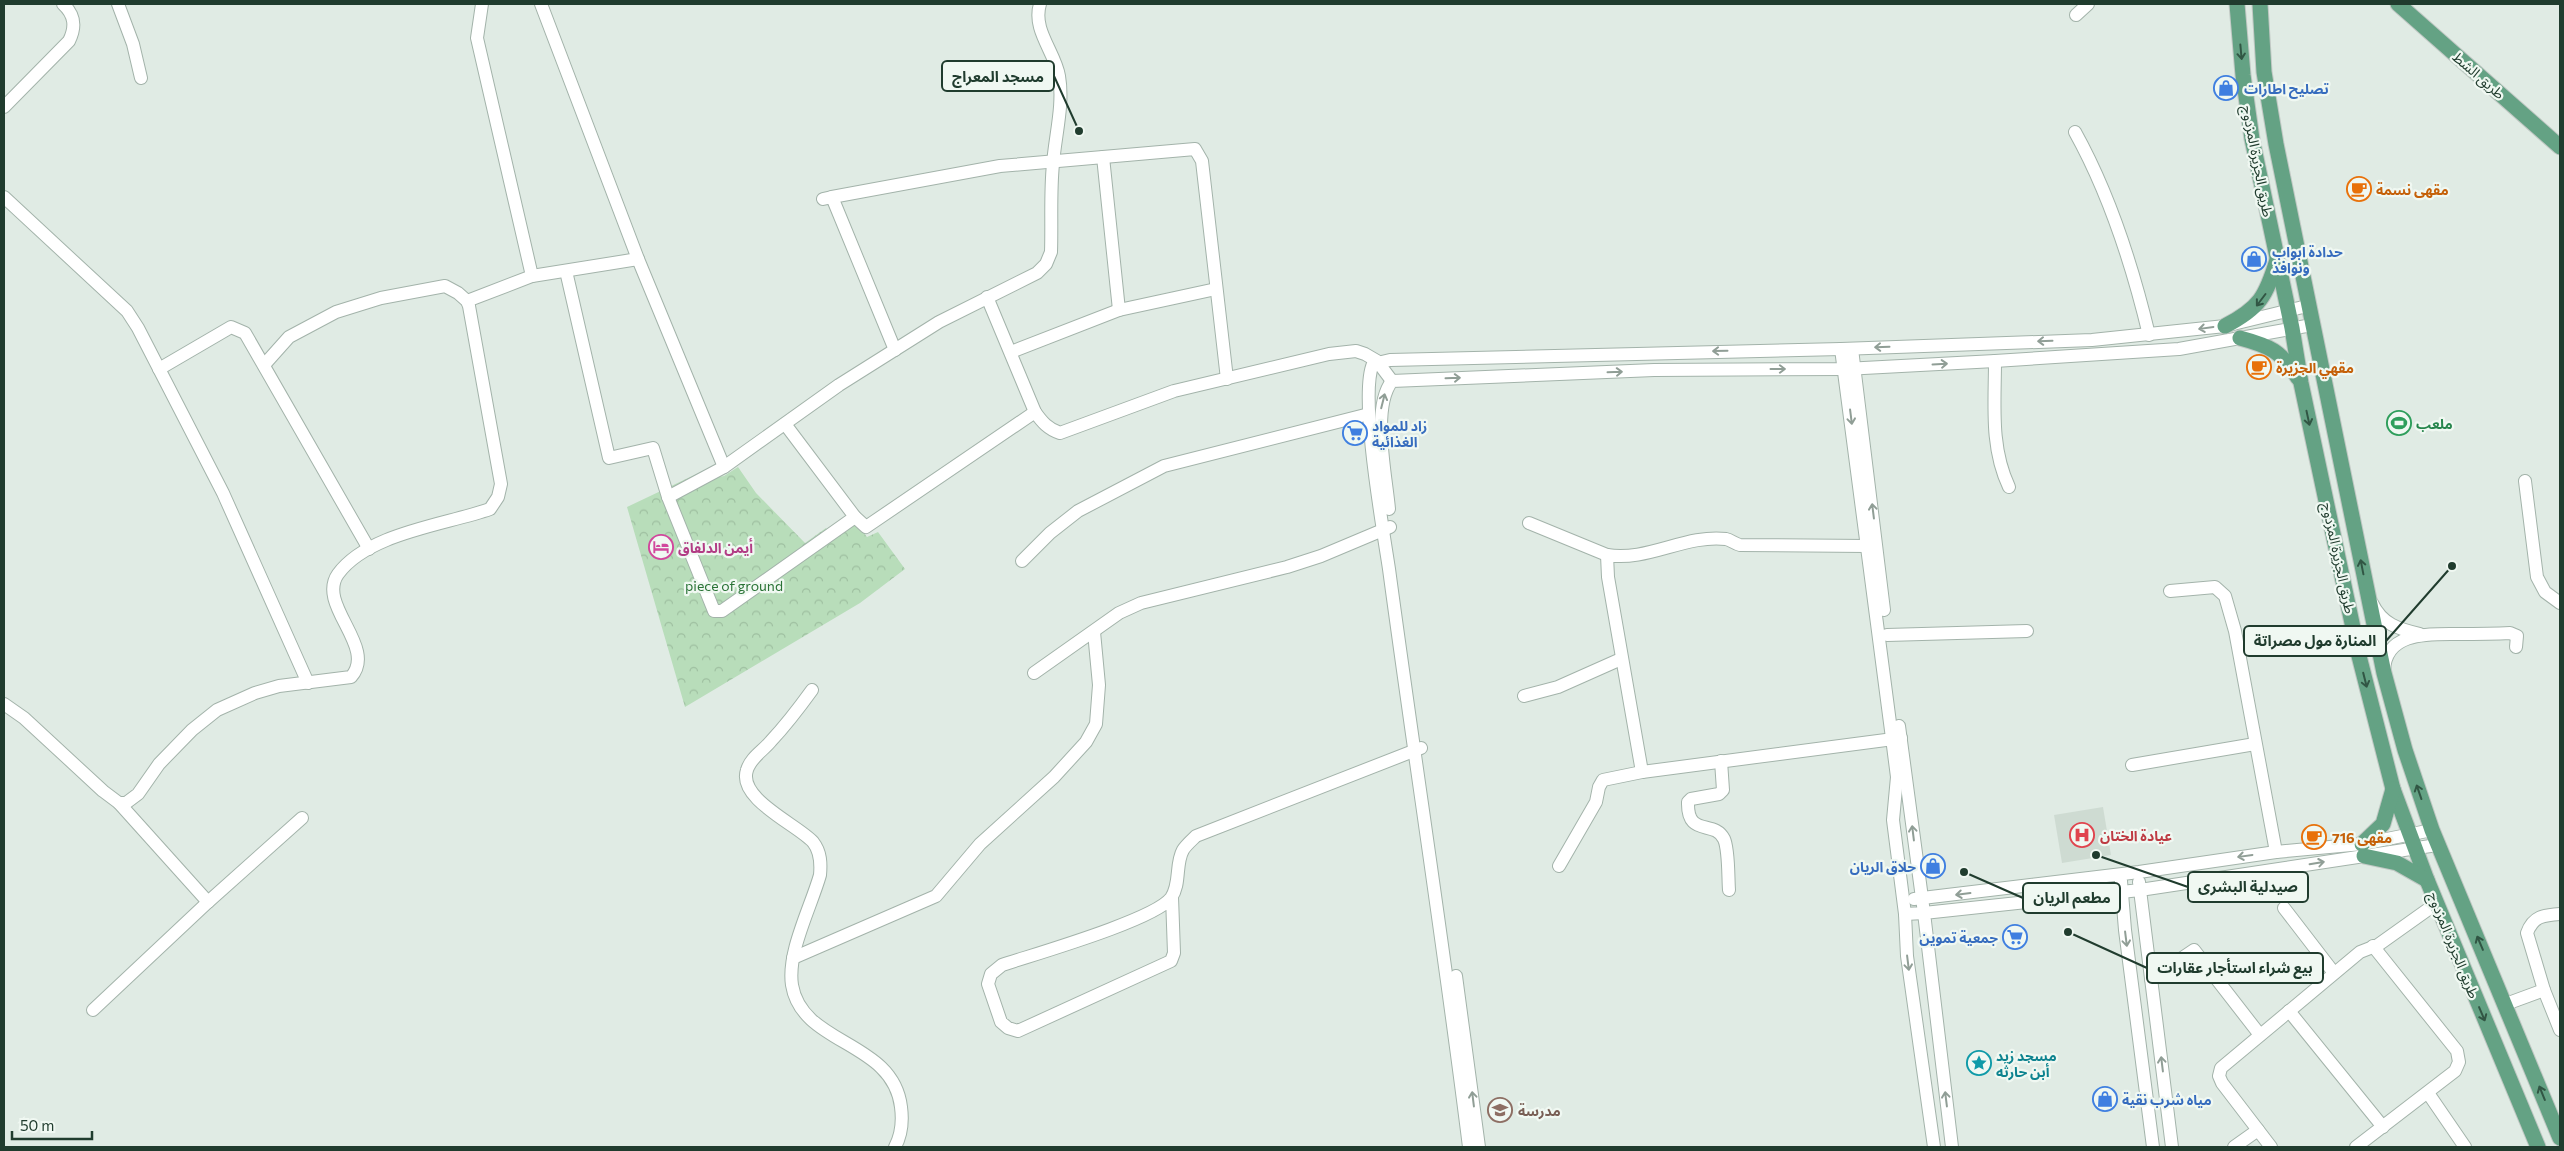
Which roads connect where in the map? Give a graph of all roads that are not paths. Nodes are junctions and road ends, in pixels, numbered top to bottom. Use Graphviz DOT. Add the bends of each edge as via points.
graph roads {
  1 [pos="63,4"];
  2 [pos="118,4"];
  3 [pos="482,4"];
  4 [pos="541,4"];
  5 [pos="1040,4"];
  6 [pos="2088,4"];
  7 [pos="2237,4"];
  8 [pos="2260,4"];
  9 [pos="2398,4"];
  10 [pos="2076,15"];
  11 [pos="142,78"];
  12 [pos="4,107"];
  13 [pos="2074,132"];
  14 [pos="2560,147"];
  15 [pos="1104,157"];
  16 [pos="1053,162"];
  17 [pos="4,197"];
  18 [pos="2278,258"];
  19 [pos="638,259"];
  20 [pos="566,271"];
  21 [pos="532,276"];
  22 [pos="1216,289"];
  23 [pos="987,297"];
  24 [pos="467,300"];
  25 [pos="2308,306"];
  26 [pos="1119,310"];
  27 [pos="2288,310"];
  28 [pos="2312,325"];
  29 [pos="2225,326"];
  30 [pos="2292,328"];
  31 [pos="2149,335"];
  32 [pos="2240,338"];
  33 [pos="1847,349"];
  34 [pos="896,350"];
  35 [pos="1011,352"];
  36 [pos="1377,361"];
  37 [pos="1995,361"];
  38 [pos="264,365"];
  39 [pos="159,368"];
  40 [pos="1850,369"];
  41 [pos="1227,378"];
  42 [pos="1392,381"];
  43 [pos="2301,383"];
  44 [pos="1035,412"];
  45 [pos="1369,414"];
  46 [pos="785,424"];
  47 [pos="724,467"];
  48 [pos="2525,481"];
  49 [pos="2009,487"];
  50 [pos="668,497"];
  51 [pos="854,517"];
  52 [pos="1529,523"];
  53 [pos="1387,528"];
  54 [pos="1868,546"];
  55 [pos="369,549"];
  56 [pos="1607,555"];
  57 [pos="1022,561"];
  58 [pos="2366,589"];
  59 [pos="2170,591"];
  60 [pos="2560,603"];
  61 [pos="2027,631"];
  62 [pos="1094,632"];
  63 [pos="2422,634"];
  64 [pos="1887,635"];
  65 [pos="2516,646"];
  66 [pos="1621,659"];
  67 [pos="1034,672"];
  68 [pos="2384,674"];
  69 [pos="308,683"];
  70 [pos="812,690"];
  71 [pos="1524,696"];
  72 [pos="4,704"];
  73 [pos="1896,738"];
  74 [pos="2255,744"];
  75 [pos="1417,750"];
  76 [pos="1721,761"];
  77 [pos="2132,765"];
  78 [pos="1642,772"];
  79 [pos="2393,789"];
  80 [pos="119,803"];
  81 [pos="302,818"];
  82 [pos="2432,830"];
  83 [pos="2410,834"];
  84 [pos="2438,845"];
  85 [pos="2415,849"];
  86 [pos="2363,850"];
  87 [pos="2276,852"];
  88 [pos="1559,866"];
  89 [pos="2139,872"];
  90 [pos="2120,874"];
  91 [pos="2427,880"];
  92 [pos="1729,890"];
  93 [pos="2123,890"];
  94 [pos="2140,890"];
  95 [pos="1172,897"];
  96 [pos="1922,899"];
  97 [pos="1904,900"];
  98 [pos="208,902"];
  99 [pos="2437,903"];
  100 [pos="2284,908"];
  101 [pos="1924,913"];
  102 [pos="1906,914"];
  103 [pos="2560,914"];
  104 [pos="2373,946"];
  105 [pos="794,958"];
  106 [pos="2334,973"];
  107 [pos="2151,979"];
  108 [pos="2544,990"];
  109 [pos="2506,1004"];
  110 [pos="93,1010"];
  111 [pos="2289,1011"];
  112 [pos="2560,1030"];
  113 [pos="2260,1035"];
  114 [pos="2428,1092"];
  115 [pos="2383,1127"];
  116 [pos="2258,1130"];
  117 [pos="2560,1138"];
  118 [pos="896,1147"];
  119 [pos="1469,1147"];
  120 [pos="1479,1147"];
  121 [pos="1934,1147"];
  122 [pos="1952,1147"];
  123 [pos="2153,1147"];
  124 [pos="2172,1147"];
  125 [pos="2234,1147"];
  126 [pos="2271,1147"];
  127 [pos="2356,1147"];
  128 [pos="2465,1147"];
  129 [pos="2538,1147"];
  1 -- 12 [label="street" via="73,18 74,30 68,41"];
  2 -- 11 [label="street" via="134,44"];
  3 -- 21 [label="street" via="479,48"];
  4 -- 19 [label="street"];
  5 -- 16 [label="street" via="1040,26 1057,68 1060,85"];
  6 -- 10 [label="street"];
  7 -- 18 [label="main road, طريق الجزيرة المزدوج, one-way" via="2252,139"];
  8 -- 25 [label="main road, طريق الجزيرة المزدوج" via="2270,110"];
  9 -- 14 [label="main road, طريق الشط"];
  13 -- 31 [label="street" via="2091,161 2115,218"];
  15 -- 16 [label="street"];
  15 -- 22 [label="street" via="1190,148 1199,152"];
  15 -- 26 [label="street"];
  16 -- 23 [label="street" via="1051,252 1046,264 1037,273"];
  16 -- 34 [label="street" via="1000,166 827,198"];
  17 -- 39 [label="street" via="127,311"];
  18 -- 27 [label="main road, طريق الجزيرة المزدوج"];
  18 -- 29 [label="main road, one-way" via="2265,296 2244,316"];
  19 -- 20 [label="street"];
  19 -- 47 [label="street"];
  20 -- 21 [label="street"];
  20 -- 50 [label="street" via="609,458 653,448"];
  21 -- 24 [label="street"];
  22 -- 26 [label="street"];
  22 -- 41 [label="street"];
  23 -- 34 [label="street" via="939,322"];
  23 -- 35 [label="street"];
  24 -- 38 [label="street" via="445,286 381,298 336,312 289,337"];
  24 -- 55 [label="street" via="501,484 498,497 490,509"];
  25 -- 27 [label="street"];
  25 -- 28 [label="main road, طريق الجزيرة المزدوج"];
  26 -- 35 [label="street"];
  27 -- 29 [label="street"];
  27 -- 30 [label="main road, طريق الجزيرة المزدوج"];
  28 -- 30 [label="street"];
  58 -- 28 [label="main road, طريق الجزيرة المزدوج, one-way"];
  29 -- 31 [label="street, one-way"];
  30 -- 32 [label="street"];
  30 -- 43 [label="main road, طريق الجزيرة المزدوج"];
  31 -- 33 [label="street, one-way"];
  32 -- 37 [label="street" via="2179,349"];
  32 -- 43 [label="main road" via="2270,347 2281,354"];
  33 -- 36 [label="street, one-way"];
  33 -- 40 [label="street"];
  34 -- 46 [label="street"];
  35 -- 44 [label="street"];
  36 -- 41 [label="street" via="1356,351 1329,354"];
  36 -- 42 [label="street"];
  36 -- 45 [label="street" via="1371,369"];
  40 -- 37 [label="street, one-way"];
  37 -- 49 [label="street" via="1995,442 2001,470"];
  38 -- 39 [label="street" via="245,333 231,327"];
  38 -- 55 [label="street"];
  39 -- 69 [label="street" via="223,493"];
  42 -- 40 [label="street, one-way" via="1654,370"];
  40 -- 54 [label="street, one-way"];
  64 -- 40 [label="street, one-way"];
  41 -- 44 [label="street" via="1174,391 1060,433 1043,424"];
  53 -- 42 [label="street, one-way" via="1380,414 1383,398"];
  43 -- 79 [label="main road, طريق الجزيرة المزدوج, one-way" via="2360,656"];
  44 -- 51 [label="street" via="866,527"];
  45 -- 53 [label="street"];
  45 -- 57 [label="street" via="1164,466 1078,511"];
  46 -- 47 [label="street"];
  46 -- 51 [label="street"];
  47 -- 50 [label="street"];
  48 -- 60 [label="street" via="2537,578 2546,592"];
  50 -- 51 [label="street" via="714,610 718,612"];
  52 -- 56 [label="street"];
  53 -- 62 [label="street" via="1287,567 1141,603 1119,613"];
  53 -- 75 [label="street"];
  54 -- 56 [label="street" via="1740,545 1727,539 1695,541 1627,556"];
  54 -- 73 [label="street"];
  55 -- 69 [label="street" via="338,574 333,585 335,599 356,645 356,672 351,677"];
  56 -- 66 [label="street"];
  58 -- 63 [label="street" via="2377,613 2385,620 2402,630"];
  58 -- 68 [label="main road, طريق الجزيرة المزدوج"];
  59 -- 74 [label="street" via="2215,587 2225,596 2235,631"];
  61 -- 64 [label="street"];
  62 -- 67 [label="street"];
  62 -- 105 [label="street" via="1099,685 1096,724 1086,742 1054,777 980,844 936,896"];
  63 -- 65 [label="street" via="2510,633 2517,636"];
  63 -- 68 [label="street" via="2397,644 2386,657"];
  64 -- 73 [label="street"];
  66 -- 71 [label="street" via="1558,687"];
  66 -- 78 [label="street"];
  82 -- 68 [label="main road, طريق الجزيرة المزدوج, one-way"];
  69 -- 80 [label="street" via="255,693 217,710 203,719 159,764 132,800"];
  70 -- 105 [label="street" via="770,743 753,758 746,772 750,791 808,838 819,852 820,875"];
  72 -- 80 [label="street"];
  73 -- 76 [label="street"];
  96 -- 73 [label="street, one-way"];
  73 -- 97 [label="street" via="1893,820"];
  74 -- 77 [label="street"];
  74 -- 87 [label="street"];
  75 -- 95 [label="street" via="1196,836 1183,849"];
  75 -- 119 [label="street"];
  120 -- 75 [label="street, one-way" via="1470,1070"];
  76 -- 78 [label="street"];
  76 -- 92 [label="street" via="1723,790 1719,794 1691,799 1688,813 1696,825 1716,832 1725,841"];
  78 -- 88 [label="street" via="1603,780 1596,802"];
  79 -- 83 [label="main road, طريق الجزيرة المزدوج"];
  79 -- 86 [label="main road" via="2384,824"];
  80 -- 98 [label="street"];
  81 -- 98 [label="street"];
  82 -- 83 [label="street"];
  82 -- 84 [label="main road, طريق الجزيرة المزدوج"];
  83 -- 85 [label="main road, طريق الجزيرة المزدوج"];
  83 -- 86 [label="street"];
  84 -- 85 [label="street"];
  109 -- 84 [label="main road, طريق الجزيرة المزدوج, one-way"];
  85 -- 86 [label="street"];
  85 -- 91 [label="main road, طريق الجزيرة المزدوج"];
  86 -- 87 [label="street"];
  86 -- 91 [label="main road" via="2397,863"];
  94 -- 86 [label="street, one-way"];
  87 -- 89 [label="street, one-way"];
  89 -- 90 [label="street"];
  89 -- 94 [label="street"];
  90 -- 93 [label="street"];
  90 -- 96 [label="street, one-way"];
  91 -- 99 [label="main road, طريق الجزيرة المزدوج"];
  93 -- 94 [label="street"];
  93 -- 101 [label="street"];
  93 -- 123 [label="street, one-way" via="2125,930"];
  94 -- 107 [label="street"];
  95 -- 95 [label="street" via="1142,917 1002,964 991,974 988,984 1001,1022 1018,1031 1171,961 1174,953"];
  96 -- 97 [label="street"];
  96 -- 101 [label="street"];
  97 -- 102 [label="street"];
  98 -- 110 [label="street"];
  99 -- 104 [label="street"];
  99 -- 129 [label="main road, طريق الجزيرة المزدوج, one-way"];
  100 -- 106 [label="street"];
  101 -- 102 [label="street"];
  122 -- 101 [label="street, one-way"];
  102 -- 121 [label="street, one-way" via="1907,956"];
  103 -- 108 [label="street" via="2540,916 2530,924 2527,934"];
  104 -- 106 [label="street" via="2364,949"];
  104 -- 114 [label="street" via="2457,1051 2459,1062 2455,1071"];
  105 -- 118 [label="street" via="792,984 801,1008 814,1022 868,1056 890,1075 897,1088 902,1121"];
  106 -- 111 [label="street"];
  107 -- 113 [label="street" via="2194,950"];
  124 -- 107 [label="street, one-way"];
  108 -- 109 [label="street"];
  108 -- 112 [label="street"];
  117 -- 109 [label="main road, طريق الجزيرة المزدوج, one-way"];
  111 -- 113 [label="street"];
  111 -- 115 [label="street"];
  113 -- 116 [label="street" via="2224,1065 2220,1076"];
  114 -- 115 [label="street"];
  114 -- 128 [label="street"];
  115 -- 127 [label="street"];
  116 -- 125 [label="street"];
  116 -- 126 [label="street"];
}
